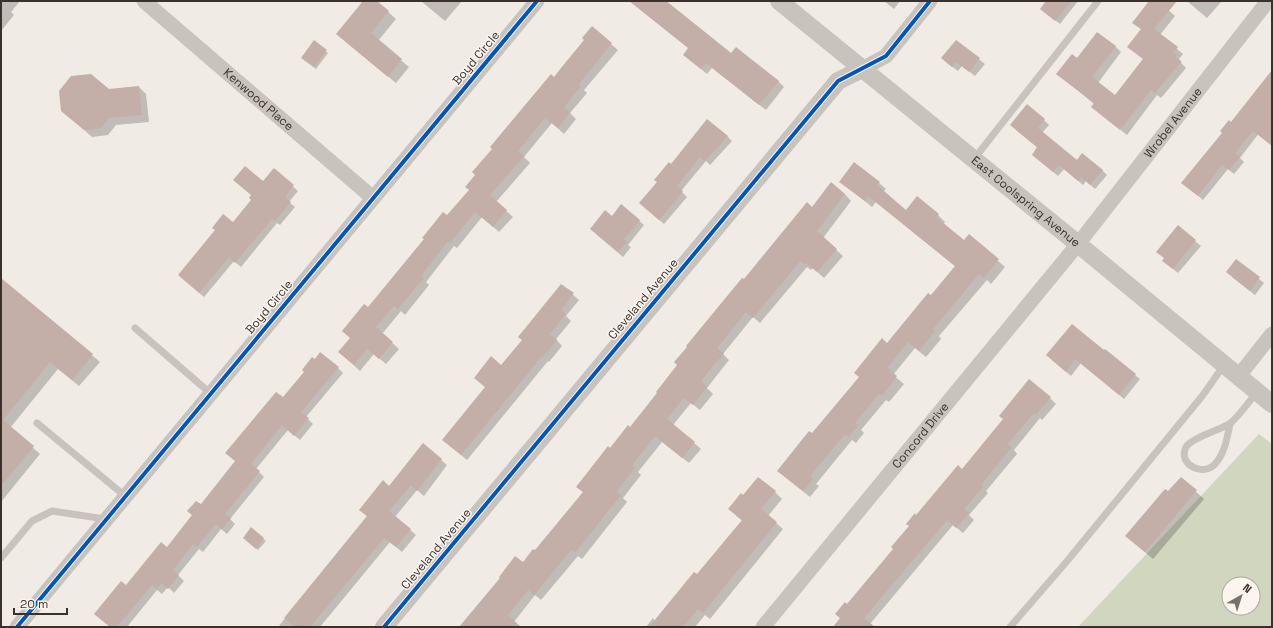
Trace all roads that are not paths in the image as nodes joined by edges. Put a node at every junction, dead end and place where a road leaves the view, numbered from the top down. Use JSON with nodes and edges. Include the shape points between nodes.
{"nodes":[{"id":1,"x":144,"y":1,"type":"edge"},
{"id":2,"x":537,"y":1,"type":"edge"},
{"id":3,"x":930,"y":1,"type":"edge"},
{"id":4,"x":1098,"y":1,"type":"edge"},
{"id":5,"x":1268,"y":1,"type":"edge"},
{"id":6,"x":783,"y":2,"type":"edge"},
{"id":7,"x":862,"y":69,"type":"junction"},
{"id":8,"x":974,"y":159,"type":"junction"},
{"id":9,"x":372,"y":198,"type":"junction"},
{"id":10,"x":1078,"y":244,"type":"junction"},
{"id":11,"x":135,"y":328,"type":"dead end"},
{"id":12,"x":1272,"y":334,"type":"edge"},
{"id":13,"x":1224,"y":364,"type":"junction"},
{"id":14,"x":1238,"y":377,"type":"junction"},
{"id":15,"x":1257,"y":392,"type":"junction"},
{"id":16,"x":210,"y":393,"type":"junction"},
{"id":17,"x":1272,"y":404,"type":"edge"},
{"id":18,"x":37,"y":423,"type":"dead end"},
{"id":19,"x":1230,"y":424,"type":"junction"},
{"id":20,"x":125,"y":496,"type":"junction"},
{"id":21,"x":106,"y":520,"type":"junction"},
{"id":22,"x":1,"y":558,"type":"edge"},
{"id":23,"x":17,"y":627,"type":"edge"},
{"id":24,"x":384,"y":627,"type":"edge"},
{"id":25,"x":763,"y":627,"type":"edge"},
{"id":26,"x":1010,"y":627,"type":"edge"}],
"edges":[{"from":1,"to":9,"type":"street","name":"Kenwood Place"},
{"from":2,"to":9,"type":"street","name":"Boyd Circle"},
{"from":3,"to":7,"type":"street","name":"Cleveland Avenue","via":[[886,56]]},
{"from":4,"to":8,"type":"lane"},
{"from":5,"to":10,"type":"street","name":"Wrobel Avenue"},
{"from":6,"to":7,"type":"street","name":"East Coolspring Avenue"},
{"from":7,"to":8,"type":"street","name":"East Coolspring Avenue"},
{"from":7,"to":24,"type":"street","name":"Cleveland Avenue","via":[[838,81]]},
{"from":8,"to":10,"type":"street","name":"East Coolspring Avenue"},
{"from":9,"to":16,"type":"street","name":"Boyd Circle"},
{"from":10,"to":13,"type":"street","name":"East Coolspring Avenue"},
{"from":10,"to":25,"type":"street","name":"Concord Drive"},
{"from":11,"to":16,"type":"lane"},
{"from":12,"to":14,"type":"street"},
{"from":13,"to":14,"type":"street","name":"East Coolspring Avenue"},
{"from":13,"to":26,"type":"lane","via":[[1203,395]]},
{"from":14,"to":15,"type":"street","name":"East Coolspring Avenue"},
{"from":15,"to":17,"type":"street","name":"East Coolspring Avenue"},
{"from":15,"to":19,"type":"lane"},
{"from":16,"to":20,"type":"street","name":"Boyd Circle"},
{"from":18,"to":20,"type":"lane"},
{"from":19,"to":19,"type":"lane","via":[[1187,446],[1184,454],[1186,463],[1195,469],[1205,470],[1215,465],[1224,448]]},
{"from":20,"to":21,"type":"street","name":"Boyd Circle"},
{"from":21,"to":22,"type":"lane","via":[[52,511],[32,521]]},
{"from":21,"to":23,"type":"street","name":"Boyd Circle"}]}
